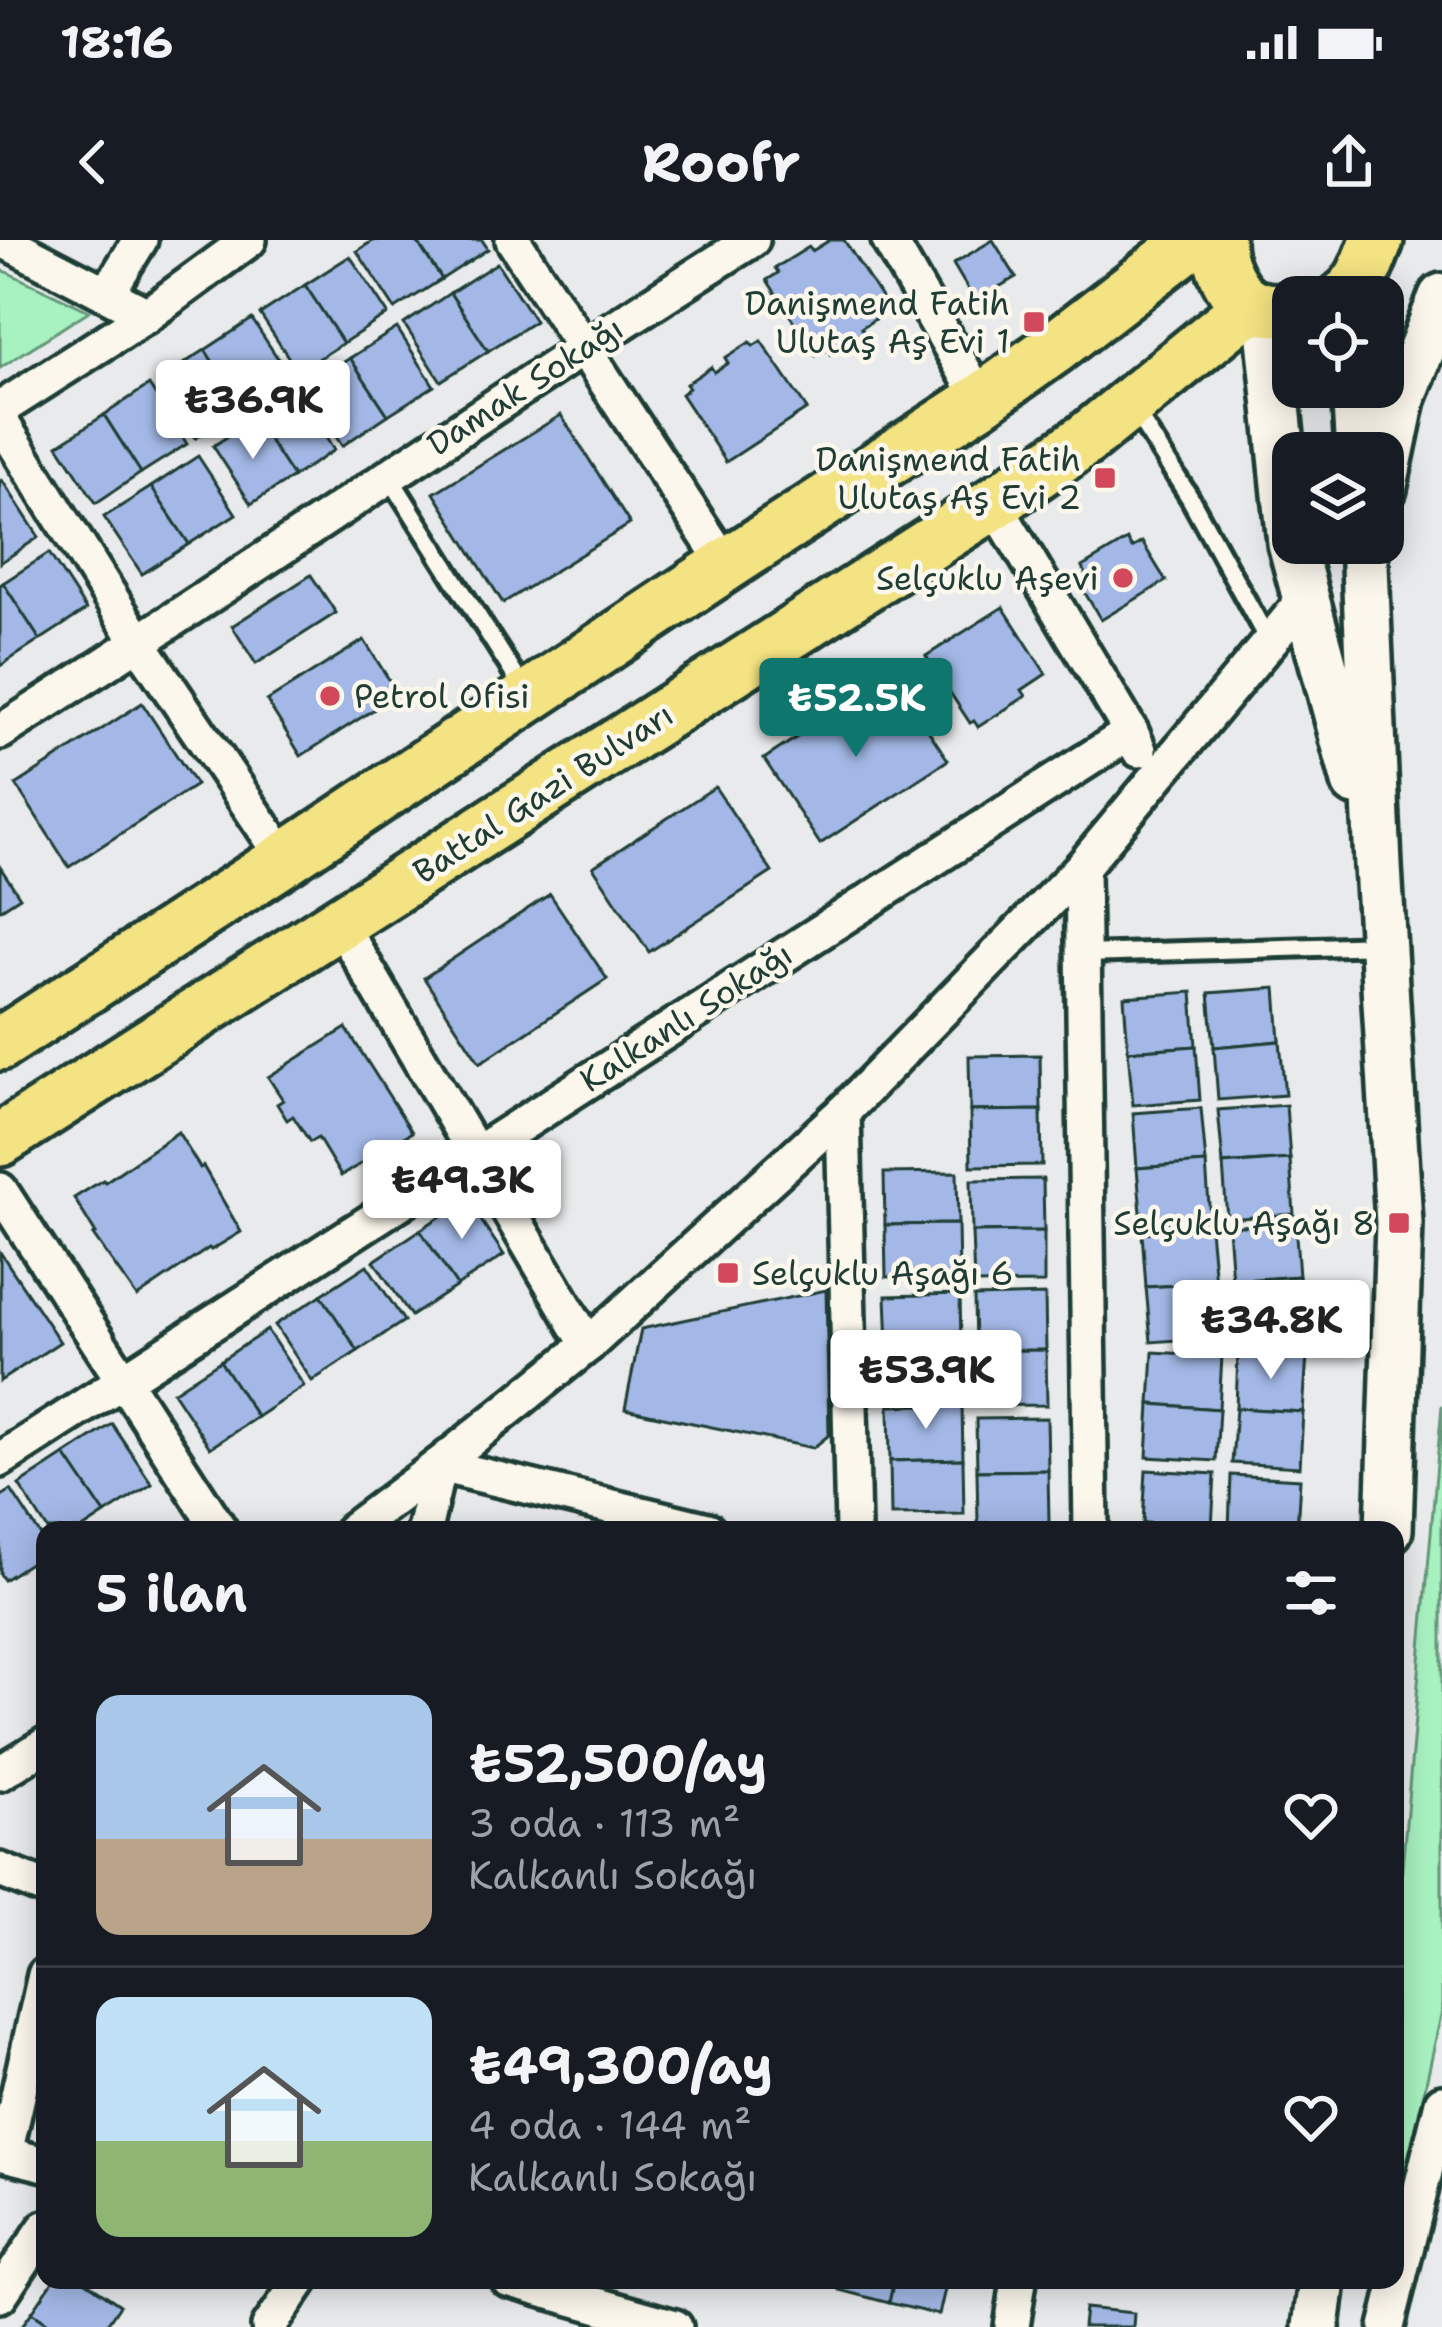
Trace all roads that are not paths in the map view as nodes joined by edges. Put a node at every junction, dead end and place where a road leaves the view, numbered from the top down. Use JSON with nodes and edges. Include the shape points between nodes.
{"nodes":[{"id":1,"x":3,"y":240,"type":"edge"},
{"id":2,"x":140,"y":240,"type":"edge"},
{"id":3,"x":249,"y":240,"type":"edge"},
{"id":4,"x":513,"y":240,"type":"edge"},
{"id":5,"x":752,"y":240,"type":"edge"},
{"id":6,"x":889,"y":240,"type":"edge"},
{"id":7,"x":1194,"y":240,"type":"edge"},
{"id":8,"x":1218,"y":240,"type":"edge"},
{"id":9,"x":1377,"y":240,"type":"edge"},
{"id":10,"x":1361,"y":276,"type":"edge"},
{"id":11,"x":107,"y":294,"type":"junction"},
{"id":12,"x":1442,"y":297,"type":"edge"},
{"id":13,"x":1270,"y":308,"type":"edge"},
{"id":14,"x":147,"y":315,"type":"junction"},
{"id":15,"x":582,"y":346,"type":"junction"},
{"id":16,"x":981,"y":400,"type":"junction"},
{"id":17,"x":1130,"y":404,"type":"junction"},
{"id":18,"x":0,"y":410,"type":"edge"},
{"id":19,"x":0,"y":420,"type":"edge"},
{"id":20,"x":1395,"y":432,"type":"edge"},
{"id":21,"x":389,"y":476,"type":"junction"},
{"id":22,"x":994,"y":503,"type":"junction"},
{"id":23,"x":1367,"y":564,"type":"edge"},
{"id":24,"x":726,"y":565,"type":"junction"},
{"id":25,"x":1306,"y":598,"type":"junction"},
{"id":26,"x":1269,"y":642,"type":"junction"},
{"id":27,"x":139,"y":644,"type":"junction"},
{"id":28,"x":528,"y":697,"type":"junction"},
{"id":29,"x":0,"y":732,"type":"edge"},
{"id":30,"x":1131,"y":732,"type":"junction"},
{"id":31,"x":1153,"y":780,"type":"junction"},
{"id":32,"x":285,"y":859,"type":"junction"},
{"id":33,"x":1082,"y":866,"type":"junction"},
{"id":34,"x":1378,"y":866,"type":"junction"},
{"id":35,"x":340,"y":924,"type":"junction"},
{"id":36,"x":1383,"y":945,"type":"junction"},
{"id":37,"x":1083,"y":954,"type":"junction"},
{"id":38,"x":0,"y":1044,"type":"edge"},
{"id":39,"x":844,"y":1112,"type":"junction"},
{"id":40,"x":0,"y":1140,"type":"edge"},
{"id":41,"x":476,"y":1151,"type":"junction"},
{"id":42,"x":0,"y":1190,"type":"edge"},
{"id":43,"x":589,"y":1345,"type":"junction"},
{"id":44,"x":122,"y":1382,"type":"junction"},
{"id":45,"x":0,"y":1460,"type":"edge"},
{"id":46,"x":439,"y":1465,"type":"junction"},
{"id":47,"x":214,"y":1521,"type":"edge"},
{"id":48,"x":364,"y":1521,"type":"edge"},
{"id":49,"x":426,"y":1521,"type":"edge"},
{"id":50,"x":671,"y":1521,"type":"edge"},
{"id":51,"x":853,"y":1521,"type":"edge"},
{"id":52,"x":1091,"y":1521,"type":"edge"},
{"id":53,"x":1389,"y":1521,"type":"edge"},
{"id":54,"x":36,"y":1751,"type":"edge"},
{"id":55,"x":0,"y":1773,"type":"edge"},
{"id":56,"x":0,"y":1870,"type":"edge"},
{"id":57,"x":36,"y":1884,"type":"edge"},
{"id":58,"x":36,"y":2012,"type":"edge"},
{"id":59,"x":1440,"y":2121,"type":"edge"},
{"id":60,"x":2,"y":2153,"type":"edge"},
{"id":61,"x":36,"y":2162,"type":"edge"},
{"id":62,"x":36,"y":2241,"type":"edge"},
{"id":63,"x":1404,"y":2261,"type":"edge"},
{"id":64,"x":295,"y":2289,"type":"edge"},
{"id":65,"x":539,"y":2289,"type":"edge"},
{"id":66,"x":548,"y":2289,"type":"edge"},
{"id":67,"x":1018,"y":2289,"type":"edge"},
{"id":68,"x":1321,"y":2289,"type":"edge"},
{"id":69,"x":1397,"y":2289,"type":"edge"},
{"id":70,"x":0,"y":2294,"type":"edge"},
{"id":71,"x":269,"y":2327,"type":"edge"},
{"id":72,"x":550,"y":2327,"type":"edge"},
{"id":73,"x":675,"y":2327,"type":"edge"},
{"id":74,"x":1012,"y":2327,"type":"edge"},
{"id":75,"x":1316,"y":2327,"type":"edge"},
{"id":76,"x":1387,"y":2327,"type":"edge"}],
"edges":[{"from":1,"to":11,"type":"street"},
{"from":2,"to":11,"type":"street"},
{"from":3,"to":14,"type":"street"},
{"from":4,"to":15,"type":"street"},
{"from":5,"to":15,"type":"street","name":"Damak Sokağı"},
{"from":6,"to":16,"type":"street"},
{"from":7,"to":16,"type":"main road"},
{"from":8,"to":13,"type":"main road","via":[[1228,280]]},
{"from":9,"to":10,"type":"main road"},
{"from":11,"to":14,"type":"street"},
{"from":12,"to":20,"type":"street"},
{"from":13,"to":17,"type":"main road","name":"Battal Gazi Bulvarı"},
{"from":13,"to":25,"type":"street","via":[[1291,543]]},
{"from":14,"to":18,"type":"street"},
{"from":15,"to":21,"type":"street","name":"Damak Sokağı"},
{"from":15,"to":24,"type":"street"},
{"from":16,"to":24,"type":"main road"},
{"from":17,"to":22,"type":"main road","name":"Battal Gazi Bulvarı"},
{"from":17,"to":26,"type":"lane"},
{"from":19,"to":27,"type":"street"},
{"from":21,"to":27,"type":"street","name":"Damak Sokağı"},
{"from":21,"to":28,"type":"lane"},
{"from":22,"to":30,"type":"street"},
{"from":22,"to":35,"type":"main road","name":"Battal Gazi Bulvarı"},
{"from":23,"to":34,"type":"street"},
{"from":24,"to":28,"type":"main road"},
{"from":25,"to":26,"type":"street"},
{"from":25,"to":34,"type":"street"},
{"from":26,"to":31,"type":"street"},
{"from":27,"to":29,"type":"street","name":"Damak Sokağı"},
{"from":27,"to":32,"type":"street"},
{"from":28,"to":32,"type":"main road"},
{"from":30,"to":31,"type":"street"},
{"from":30,"to":41,"type":"street","name":"Kalkanlı Sokağı"},
{"from":31,"to":33,"type":"street"},
{"from":32,"to":38,"type":"main road"},
{"from":33,"to":37,"type":"street"},
{"from":33,"to":39,"type":"street"},
{"from":34,"to":36,"type":"street"},
{"from":35,"to":40,"type":"main road","name":"Battal Gazi Bulvarı"},
{"from":35,"to":41,"type":"street"},
{"from":36,"to":37,"type":"lane"},
{"from":36,"to":53,"type":"street","via":[[1399,1223]]},
{"from":37,"to":52,"type":"street"},
{"from":39,"to":43,"type":"street"},
{"from":39,"to":51,"type":"street"},
{"from":41,"to":43,"type":"street"},
{"from":41,"to":44,"type":"street","name":"Kalkanlı Sokağı"},
{"from":42,"to":44,"type":"street"},
{"from":43,"to":46,"type":"street"},
{"from":44,"to":45,"type":"street","name":"Kalkanlı Sokağı"},
{"from":44,"to":47,"type":"street"},
{"from":46,"to":48,"type":"street"},
{"from":46,"to":49,"type":"street"},
{"from":46,"to":50,"type":"street"},
{"from":54,"to":55,"type":"street"},
{"from":56,"to":57,"type":"street"},
{"from":58,"to":60,"type":"street"},
{"from":59,"to":63,"type":"street"},
{"from":60,"to":61,"type":"street"},
{"from":62,"to":70,"type":"street"},
{"from":64,"to":71,"type":"street"},
{"from":65,"to":72,"type":"street"},
{"from":66,"to":73,"type":"street"},
{"from":67,"to":74,"type":"street"},
{"from":68,"to":75,"type":"street"},
{"from":69,"to":76,"type":"street"}]}
